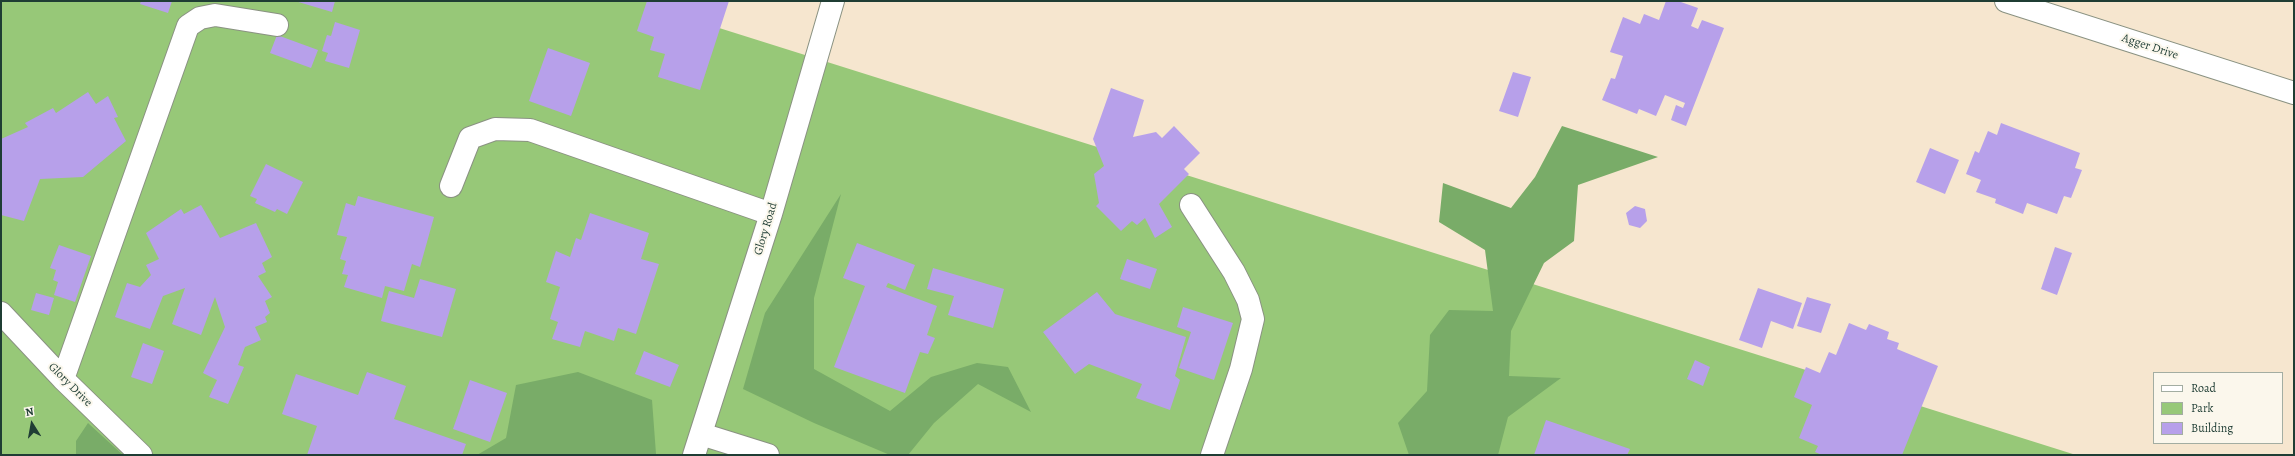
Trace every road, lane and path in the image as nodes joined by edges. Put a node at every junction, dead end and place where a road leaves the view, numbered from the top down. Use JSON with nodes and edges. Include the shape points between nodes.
{"nodes":[{"id":1,"x":833,"y":1,"type":"edge"},
{"id":2,"x":2006,"y":1,"type":"edge"},
{"id":3,"x":277,"y":25,"type":"dead end"},
{"id":4,"x":2294,"y":93,"type":"edge"},
{"id":5,"x":451,"y":186,"type":"dead end"},
{"id":6,"x":1191,"y":205,"type":"dead end"},
{"id":7,"x":771,"y":214,"type":"junction"},
{"id":8,"x":1,"y":313,"type":"edge"},
{"id":9,"x":63,"y":379,"type":"junction"},
{"id":10,"x":701,"y":434,"type":"junction"},
{"id":11,"x":141,"y":455,"type":"edge"},
{"id":12,"x":694,"y":455,"type":"edge"},
{"id":13,"x":768,"y":455,"type":"edge"},
{"id":14,"x":1212,"y":455,"type":"edge"}],
"edges":[{"from":1,"to":7,"type":"street","name":"Glory Road"},
{"from":2,"to":4,"type":"street","name":"Agger Drive"},
{"from":3,"to":9,"type":"street","via":[[215,15],[200,18],[188,26]]},
{"from":5,"to":7,"type":"street","via":[[470,138],[495,129],[530,130]]},
{"from":6,"to":14,"type":"street","via":[[1234,272],[1254,319]]},
{"from":7,"to":10,"type":"street","name":"Glory Road"},
{"from":8,"to":9,"type":"street","name":"Glory Drive"},
{"from":9,"to":11,"type":"street","name":"Glory Drive"},
{"from":10,"to":12,"type":"street","name":"Glory Road"},
{"from":10,"to":13,"type":"street"}]}
